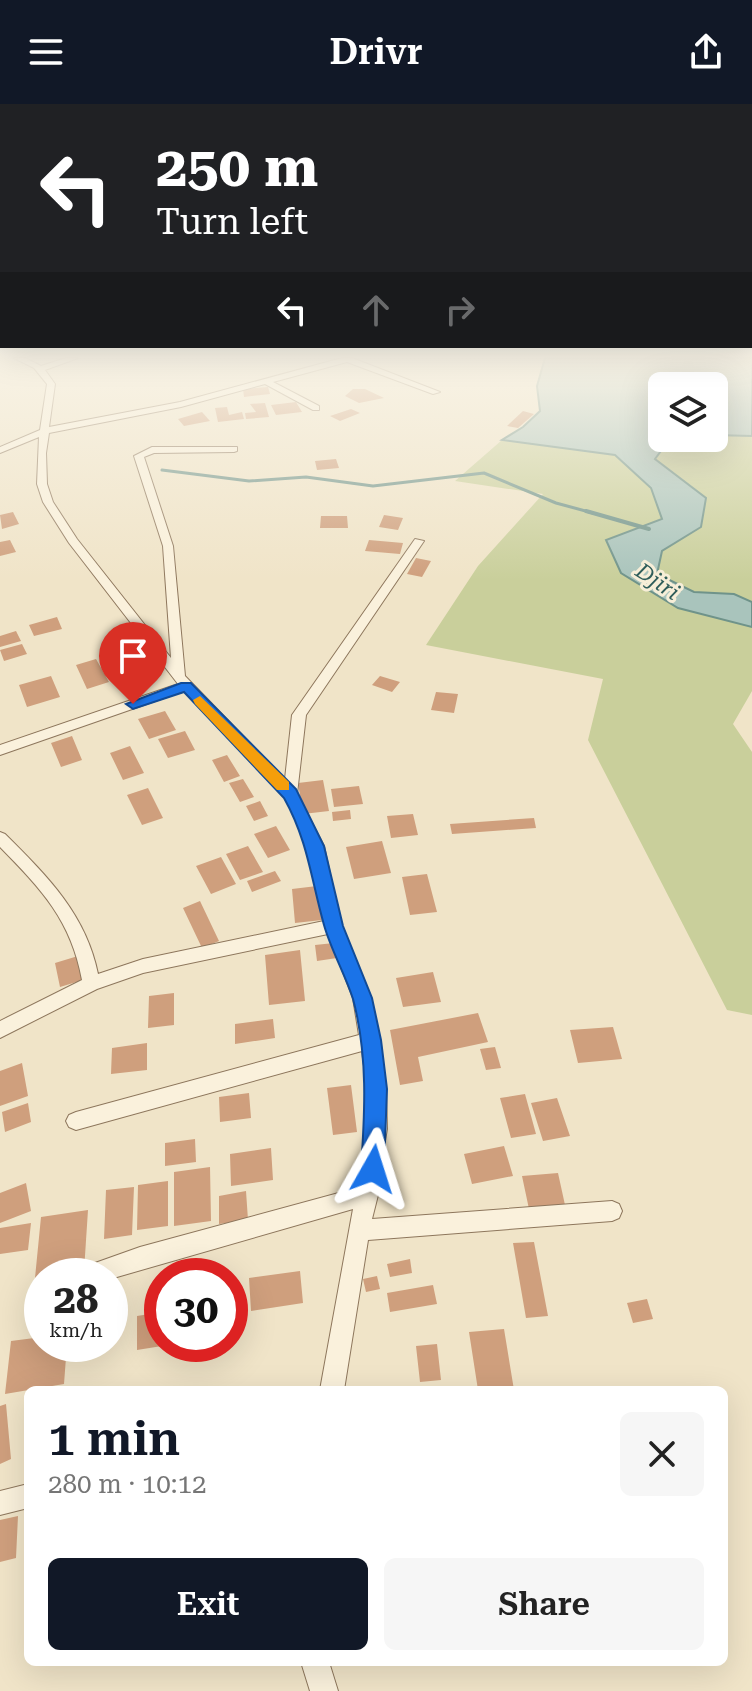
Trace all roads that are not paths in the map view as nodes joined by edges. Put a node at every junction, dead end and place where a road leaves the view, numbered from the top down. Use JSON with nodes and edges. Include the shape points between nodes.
{"nodes":[{"id":1,"x":43,"y":432,"type":"edge"},
{"id":2,"x":44,"y":432,"type":"edge"},
{"id":3,"x":234,"y":449,"type":"dead end"},
{"id":4,"x":0,"y":451,"type":"edge"},
{"id":5,"x":32,"y":453,"type":"junction"},
{"id":6,"x":419,"y":541,"type":"dead end"},
{"id":7,"x":183,"y":681,"type":"junction"},
{"id":8,"x":0,"y":750,"type":"edge"},
{"id":9,"x":290,"y":794,"type":"junction"},
{"id":10,"x":0,"y":838,"type":"edge"},
{"id":11,"x":333,"y":926,"type":"junction"},
{"id":12,"x":91,"y":984,"type":"junction"},
{"id":13,"x":0,"y":1030,"type":"edge"},
{"id":14,"x":371,"y":1040,"type":"junction"},
{"id":15,"x":76,"y":1121,"type":"dead end"},
{"id":16,"x":368,"y":1195,"type":"junction"},
{"id":17,"x":612,"y":1211,"type":"dead end"},
{"id":18,"x":362,"y":1230,"type":"junction"},
{"id":19,"x":128,"y":1262,"type":"edge"},
{"id":20,"x":333,"y":1386,"type":"edge"},
{"id":21,"x":24,"y":1497,"type":"edge"},
{"id":22,"x":0,"y":1503,"type":"edge"}],
"edges":[{"from":1,"to":4,"type":"street"},
{"from":2,"to":5,"type":"street"},
{"from":3,"to":7,"type":"street","via":[[152,450],[139,456],[168,546]]},
{"from":4,"to":5,"type":"street"},
{"from":5,"to":7,"type":"street","via":[[48,502],[73,541]]},
{"from":6,"to":9,"type":"street","via":[[299,715]]},
{"from":7,"to":8,"type":"street"},
{"from":7,"to":9,"type":"street"},
{"from":9,"to":11,"type":"street","via":[[316,846]]},
{"from":10,"to":12,"type":"street","via":[[63,902],[82,936]]},
{"from":11,"to":12,"type":"street","via":[[181,956]]},
{"from":11,"to":14,"type":"street","via":[[362,998]]},
{"from":12,"to":13,"type":"street"},
{"from":14,"to":15,"type":"street"},
{"from":14,"to":16,"type":"street","via":[[377,1129]]},
{"from":16,"to":18,"type":"street"},
{"from":16,"to":19,"type":"street"},
{"from":17,"to":18,"type":"street"},
{"from":18,"to":20,"type":"street"},
{"from":21,"to":22,"type":"street"}]}
